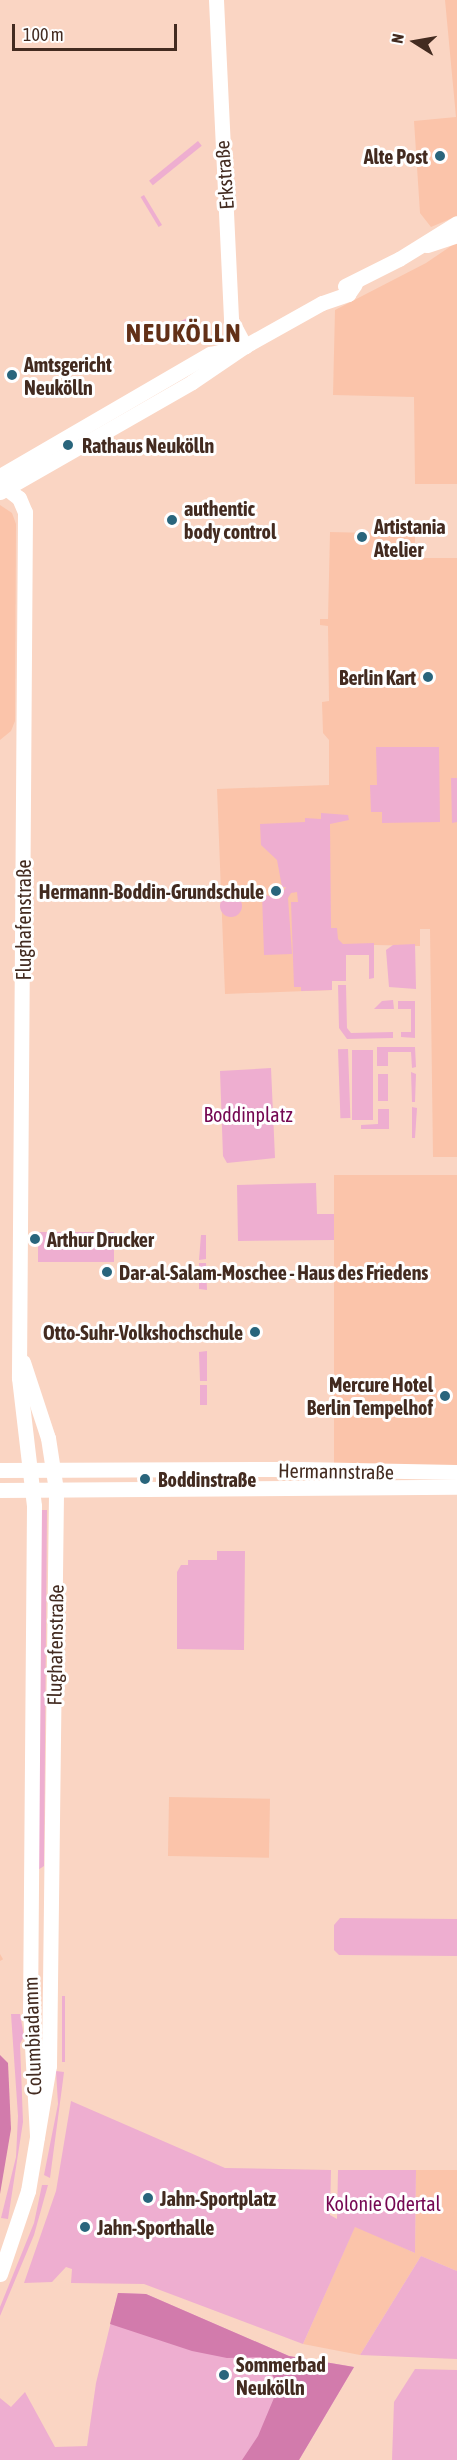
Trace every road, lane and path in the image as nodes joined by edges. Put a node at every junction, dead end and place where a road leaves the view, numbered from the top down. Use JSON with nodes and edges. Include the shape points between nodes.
{"nodes":[{"id":1,"x":216,"y":0,"type":"edge"},
{"id":2,"x":457,"y":223,"type":"edge"},
{"id":3,"x":457,"y":235,"type":"edge"},
{"id":4,"x":424,"y":245,"type":"junction"},
{"id":5,"x":245,"y":346,"type":"junction"},
{"id":6,"x":2,"y":486,"type":"edge"},
{"id":7,"x":22,"y":1360,"type":"junction"},
{"id":8,"x":0,"y":1470,"type":"edge"},
{"id":9,"x":29,"y":1470,"type":"junction"},
{"id":10,"x":55,"y":1470,"type":"junction"},
{"id":11,"x":457,"y":1472,"type":"edge"},
{"id":12,"x":457,"y":1487,"type":"edge"},
{"id":13,"x":0,"y":1490,"type":"edge"},
{"id":14,"x":32,"y":1490,"type":"junction"},
{"id":15,"x":56,"y":1490,"type":"junction"},
{"id":16,"x":30,"y":1876,"type":"junction"},
{"id":17,"x":52,"y":1876,"type":"junction"},
{"id":18,"x":30,"y":1934,"type":"joint"},
{"id":19,"x":51,"y":1935,"type":"joint"},
{"id":20,"x":37,"y":2138,"type":"junction"},
{"id":21,"x":0,"y":2274,"type":"edge"}],
"edges":[{"from":1,"to":5,"type":"main road","name":"Erkstraße","via":[[231,320]]},
{"from":2,"to":4,"type":"main road"},
{"from":3,"to":4,"type":"main road"},
{"from":4,"to":5,"type":"main road"},
{"from":5,"to":6,"type":"main road","via":[[192,382]]},
{"from":5,"to":6,"type":"main road","via":[[210,354],[16,467]]},
{"from":6,"to":7,"type":"main road","name":"Flughafenstraße","via":[[19,498],[25,512]]},
{"from":7,"to":9,"type":"main road","name":"Flughafenstraße","via":[[19,1378]]},
{"from":7,"to":10,"type":"main road","name":"Flughafenstraße","via":[[42,1416]]},
{"from":8,"to":9,"type":"main road","name":"Hermannstraße"},
{"from":9,"to":10,"type":"main road","name":"Hermannstraße"},
{"from":9,"to":14,"type":"main road","name":"Flughafenstraße"},
{"from":10,"to":11,"type":"main road","name":"Hermannstraße","via":[[302,1468]]},
{"from":10,"to":15,"type":"main road","name":"Flughafenstraße"},
{"from":12,"to":15,"type":"main road","name":"Hermannstraße"},
{"from":13,"to":14,"type":"main road","name":"Hermannstraße"},
{"from":14,"to":15,"type":"main road","name":"Hermannstraße"},
{"from":14,"to":16,"type":"main road","name":"Flughafenstraße"},
{"from":15,"to":17,"type":"main road","name":"Flughafenstraße"},
{"from":16,"to":17,"type":"main road"},
{"from":16,"to":18,"type":"main road","name":"Flughafenstraße"},
{"from":17,"to":19,"type":"main road","name":"Flughafenstraße"},
{"from":18,"to":20,"type":"main road","name":"Columbiadamm","via":[[30,2039]]},
{"from":19,"to":20,"type":"main road","name":"Columbiadamm","via":[[48,2086]]},
{"from":20,"to":21,"type":"main road","name":"Columbiadamm","via":[[24,2209]]}]}
